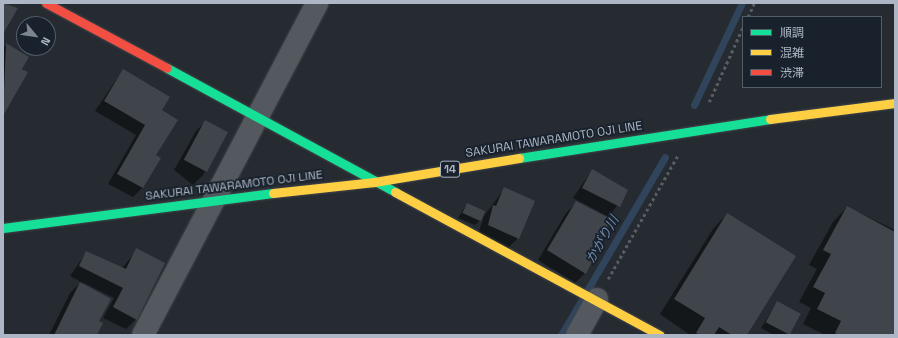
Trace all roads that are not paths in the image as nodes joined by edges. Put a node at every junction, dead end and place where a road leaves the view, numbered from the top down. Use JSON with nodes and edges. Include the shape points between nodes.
{"nodes":[{"id":1,"x":46,"y":3,"type":"edge"},
{"id":2,"x":317,"y":3,"type":"edge"},
{"id":3,"x":895,"y":103,"type":"edge"},
{"id":4,"x":259,"y":118,"type":"junction"},
{"id":5,"x":374,"y":182,"type":"junction"},
{"id":6,"x":217,"y":198,"type":"junction"},
{"id":7,"x":3,"y":228,"type":"edge"},
{"id":8,"x":597,"y":299,"type":"junction"},
{"id":9,"x":143,"y":335,"type":"edge"},
{"id":10,"x":577,"y":335,"type":"edge"},
{"id":11,"x":660,"y":335,"type":"edge"}],
"edges":[{"from":1,"to":4,"type":"main road"},
{"from":2,"to":4,"type":"street","via":[[306,17]]},
{"from":3,"to":5,"type":"main road","name":"SAKURAI TAWARAMOTO OJI LINE","number":"14","via":[[693,129]]},
{"from":4,"to":5,"type":"main road"},
{"from":4,"to":6,"type":"street"},
{"from":5,"to":6,"type":"main road","name":"SAKURAI TAWARAMOTO OJI LINE","number":"14"},
{"from":5,"to":8,"type":"main road"},
{"from":6,"to":7,"type":"main road","name":"SAKURAI TAWARAMOTO OJI LINE","number":"14"},
{"from":6,"to":9,"type":"street"},
{"from":8,"to":10,"type":"street"},
{"from":8,"to":11,"type":"main road"}]}
